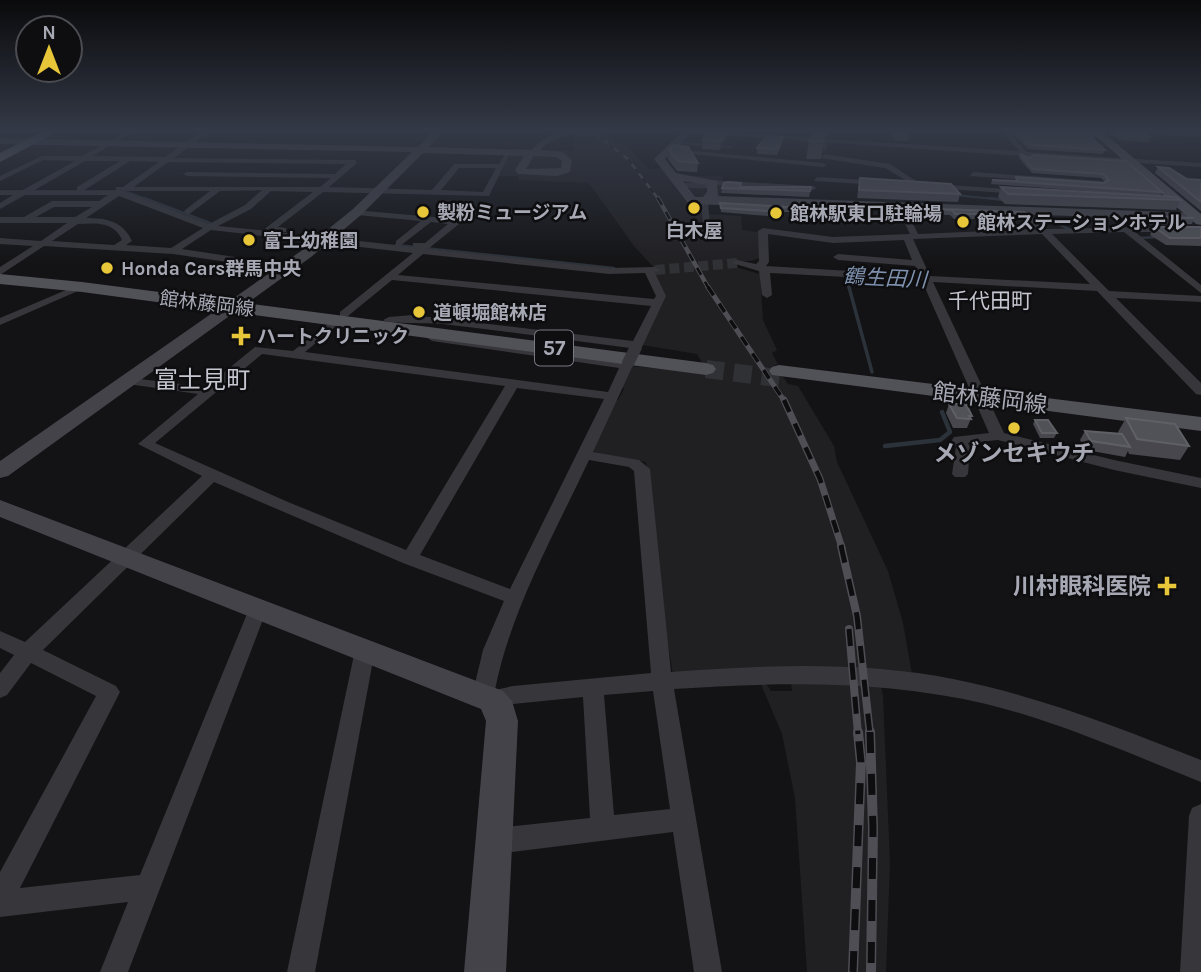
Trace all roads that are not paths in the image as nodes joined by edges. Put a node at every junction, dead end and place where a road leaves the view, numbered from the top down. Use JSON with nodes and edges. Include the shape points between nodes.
{"nodes":[{"id":1,"x":54,"y":175,"type":"edge"},
{"id":2,"x":102,"y":175,"type":"edge"},
{"id":3,"x":145,"y":175,"type":"edge"},
{"id":4,"x":185,"y":175,"type":"edge"},
{"id":5,"x":338,"y":175,"type":"edge"},
{"id":6,"x":395,"y":175,"type":"edge"},
{"id":7,"x":449,"y":175,"type":"edge"},
{"id":8,"x":496,"y":175,"type":"edge"},
{"id":9,"x":672,"y":175,"type":"edge"},
{"id":10,"x":818,"y":175,"type":"edge"},
{"id":11,"x":902,"y":175,"type":"edge"},
{"id":12,"x":985,"y":175,"type":"edge"},
{"id":13,"x":1038,"y":175,"type":"edge"},
{"id":14,"x":1145,"y":175,"type":"edge"},
{"id":15,"x":1042,"y":182,"type":"junction"},
{"id":16,"x":685,"y":183,"type":"junction"},
{"id":17,"x":815,"y":183,"type":"junction"},
{"id":18,"x":1101,"y":183,"type":"edge"},
{"id":19,"x":917,"y":185,"type":"junction"},
{"id":20,"x":268,"y":188,"type":"junction"},
{"id":21,"x":80,"y":189,"type":"junction"},
{"id":22,"x":165,"y":189,"type":"junction"},
{"id":23,"x":217,"y":189,"type":"junction"},
{"id":24,"x":124,"y":190,"type":"junction"},
{"id":25,"x":323,"y":190,"type":"junction"},
{"id":26,"x":0,"y":191,"type":"edge"},
{"id":27,"x":27,"y":191,"type":"junction"},
{"id":28,"x":379,"y":191,"type":"junction"},
{"id":29,"x":709,"y":191,"type":"junction"},
{"id":30,"x":435,"y":192,"type":"junction"},
{"id":31,"x":1036,"y":193,"type":"edge"},
{"id":32,"x":103,"y":204,"type":"junction"},
{"id":33,"x":812,"y":204,"type":"junction"},
{"id":34,"x":0,"y":206,"type":"edge"},
{"id":35,"x":901,"y":207,"type":"junction"},
{"id":36,"x":1024,"y":211,"type":"junction"},
{"id":37,"x":188,"y":212,"type":"junction"},
{"id":38,"x":357,"y":212,"type":"junction"},
{"id":39,"x":429,"y":219,"type":"junction"},
{"id":40,"x":0,"y":220,"type":"edge"},
{"id":41,"x":26,"y":220,"type":"junction"},
{"id":42,"x":78,"y":220,"type":"junction"},
{"id":43,"x":1200,"y":221,"type":"edge"},
{"id":44,"x":219,"y":223,"type":"junction"},
{"id":45,"x":707,"y":224,"type":"dead end"},
{"id":46,"x":209,"y":227,"type":"junction"},
{"id":47,"x":1125,"y":229,"type":"junction"},
{"id":48,"x":1044,"y":232,"type":"junction"},
{"id":49,"x":911,"y":237,"type":"junction"},
{"id":50,"x":326,"y":238,"type":"junction"},
{"id":51,"x":0,"y":241,"type":"edge"},
{"id":52,"x":399,"y":243,"type":"junction"},
{"id":53,"x":45,"y":244,"type":"junction"},
{"id":54,"x":117,"y":247,"type":"junction"},
{"id":55,"x":173,"y":251,"type":"junction"},
{"id":56,"x":421,"y":251,"type":"junction"},
{"id":57,"x":838,"y":257,"type":"dead end"},
{"id":58,"x":891,"y":262,"type":"junction"},
{"id":59,"x":737,"y":263,"type":"tunnel mouth"},
{"id":60,"x":919,"y":263,"type":"junction"},
{"id":61,"x":288,"y":268,"type":"junction"},
{"id":62,"x":763,"y":270,"type":"junction"},
{"id":63,"x":0,"y":273,"type":"edge"},
{"id":64,"x":495,"y":273,"type":"junction"},
{"id":65,"x":391,"y":277,"type":"junction"},
{"id":66,"x":896,"y":277,"type":"junction"},
{"id":67,"x":0,"y":279,"type":"edge"},
{"id":68,"x":925,"y":280,"type":"junction"},
{"id":69,"x":82,"y":287,"type":"junction"},
{"id":70,"x":1201,"y":290,"type":"edge"},
{"id":71,"x":1101,"y":291,"type":"junction"},
{"id":72,"x":767,"y":295,"type":"dead end"},
{"id":73,"x":1201,"y":299,"type":"edge"},
{"id":74,"x":657,"y":303,"type":"junction"},
{"id":75,"x":237,"y":304,"type":"junction"},
{"id":76,"x":341,"y":317,"type":"junction"},
{"id":77,"x":2,"y":320,"type":"edge"},
{"id":78,"x":387,"y":323,"type":"junction"},
{"id":79,"x":636,"y":346,"type":"junction"},
{"id":80,"x":296,"y":355,"type":"junction"},
{"id":81,"x":628,"y":364,"type":"junction"},
{"id":82,"x":704,"y":365,"type":"tunnel mouth"},
{"id":83,"x":782,"y":375,"type":"tunnel mouth"},
{"id":84,"x":128,"y":380,"type":"junction"},
{"id":85,"x":514,"y":382,"type":"junction"},
{"id":86,"x":207,"y":391,"type":"junction"},
{"id":87,"x":1201,"y":391,"type":"edge"},
{"id":88,"x":611,"y":396,"type":"junction"},
{"id":89,"x":982,"y":400,"type":"junction"},
{"id":90,"x":1201,"y":424,"type":"edge"},
{"id":91,"x":1201,"y":432,"type":"edge"},
{"id":92,"x":998,"y":436,"type":"junction"},
{"id":93,"x":585,"y":455,"type":"junction"},
{"id":94,"x":0,"y":471,"type":"edge"},
{"id":95,"x":960,"y":474,"type":"dead end"},
{"id":96,"x":212,"y":475,"type":"junction"},
{"id":97,"x":1201,"y":483,"type":"edge"},
{"id":98,"x":0,"y":508,"type":"edge"},
{"id":99,"x":125,"y":559,"type":"junction"},
{"id":100,"x":409,"y":559,"type":"junction"},
{"id":101,"x":515,"y":598,"type":"junction"},
{"id":102,"x":258,"y":609,"type":"junction"},
{"id":103,"x":0,"y":639,"type":"edge"},
{"id":104,"x":365,"y":650,"type":"junction"},
{"id":105,"x":28,"y":652,"type":"junction"},
{"id":106,"x":662,"y":682,"type":"junction"},
{"id":107,"x":593,"y":688,"type":"junction"},
{"id":108,"x":0,"y":689,"type":"edge"},
{"id":109,"x":488,"y":698,"type":"junction"},
{"id":110,"x":1201,"y":771,"type":"edge"},
{"id":111,"x":1201,"y":816,"type":"edge"},
{"id":112,"x":684,"y":819,"type":"junction"},
{"id":113,"x":603,"y":828,"type":"junction"},
{"id":114,"x":495,"y":841,"type":"junction"},
{"id":115,"x":146,"y":887,"type":"junction"},
{"id":116,"x":0,"y":902,"type":"edge"},
{"id":117,"x":114,"y":972,"type":"edge"},
{"id":118,"x":301,"y":972,"type":"edge"},
{"id":119,"x":485,"y":972,"type":"edge"},
{"id":120,"x":708,"y":972,"type":"edge"},
{"id":121,"x":1194,"y":972,"type":"edge"}],
"edges":[{"from":1,"to":27,"type":"street"},
{"from":2,"to":21,"type":"street"},
{"from":3,"to":24,"type":"street"},
{"from":4,"to":22,"type":"street"},
{"from":5,"to":25,"type":"street"},
{"from":6,"to":28,"type":"street"},
{"from":7,"to":30,"type":"street"},
{"from":8,"to":30,"type":"street","via":[[486,194]]},
{"from":9,"to":16,"type":"street"},
{"from":10,"to":17,"type":"street"},
{"from":11,"to":19,"type":"street"},
{"from":12,"to":15,"type":"street"},
{"from":13,"to":15,"type":"street"},
{"from":14,"to":43,"type":"main road"},
{"from":15,"to":18,"type":"street"},
{"from":16,"to":29,"type":"street"},
{"from":16,"to":29,"type":"street","via":[[690,198]]},
{"from":17,"to":19,"type":"street"},
{"from":17,"to":29,"type":"street"},
{"from":17,"to":33,"type":"street"},
{"from":19,"to":31,"type":"street"},
{"from":20,"to":23,"type":"street"},
{"from":20,"to":25,"type":"street"},
{"from":20,"to":44,"type":"street"},
{"from":21,"to":24,"type":"street"},
{"from":21,"to":27,"type":"street"},
{"from":22,"to":23,"type":"street"},
{"from":22,"to":24,"type":"street"},
{"from":23,"to":37,"type":"street"},
{"from":24,"to":27,"type":"street"},
{"from":24,"to":32,"type":"street"},
{"from":24,"to":37,"type":"street"},
{"from":24,"to":46,"type":"street"},
{"from":25,"to":28,"type":"street"},
{"from":25,"to":50,"type":"street","via":[[270,229]]},
{"from":26,"to":27,"type":"street"},
{"from":27,"to":34,"type":"street"},
{"from":28,"to":30,"type":"street"},
{"from":28,"to":38,"type":"street"},
{"from":29,"to":33,"type":"street","via":[[728,201]]},
{"from":29,"to":45,"type":"street"},
{"from":32,"to":41,"type":"street","via":[[52,204]]},
{"from":32,"to":42,"type":"street"},
{"from":33,"to":35,"type":"street"},
{"from":35,"to":36,"type":"street"},
{"from":35,"to":49,"type":"street"},
{"from":36,"to":43,"type":"street","via":[[1064,208]]},
{"from":36,"to":48,"type":"street"},
{"from":37,"to":44,"type":"street"},
{"from":38,"to":39,"type":"street"},
{"from":38,"to":50,"type":"street"},
{"from":39,"to":52,"type":"street"},
{"from":39,"to":52,"type":"street","via":[[456,222],[427,246]]},
{"from":40,"to":41,"type":"street"},
{"from":41,"to":42,"type":"street"},
{"from":42,"to":53,"type":"street"},
{"from":42,"to":54,"type":"street","via":[[117,225],[127,241]]},
{"from":43,"to":47,"type":"street"},
{"from":44,"to":46,"type":"street"},
{"from":46,"to":50,"type":"street"},
{"from":46,"to":55,"type":"street"},
{"from":47,"to":48,"type":"street"},
{"from":47,"to":70,"type":"street"},
{"from":48,"to":49,"type":"street"},
{"from":48,"to":71,"type":"street"},
{"from":49,"to":60,"type":"street"},
{"from":49,"to":62,"type":"street","via":[[832,240],[763,232]]},
{"from":50,"to":52,"type":"street"},
{"from":50,"to":56,"type":"street"},
{"from":50,"to":61,"type":"street"},
{"from":51,"to":53,"type":"street"},
{"from":53,"to":54,"type":"street"},
{"from":53,"to":63,"type":"street"},
{"from":54,"to":55,"type":"street"},
{"from":55,"to":61,"type":"street"},
{"from":56,"to":64,"type":"street"},
{"from":56,"to":65,"type":"street"},
{"from":57,"to":58,"type":"street"},
{"from":58,"to":60,"type":"street"},
{"from":58,"to":66,"type":"street"},
{"from":59,"to":62,"type":"street"},
{"from":60,"to":68,"type":"street"},
{"from":61,"to":75,"type":"street"},
{"from":62,"to":66,"type":"street"},
{"from":62,"to":72,"type":"street"},
{"from":63,"to":75,"type":"main road","name":"館林藤岡線","number":"57","via":[[92,281]]},
{"from":64,"to":65,"type":"street"},
{"from":64,"to":74,"type":"street"},
{"from":64,"to":74,"type":"street","via":[[652,270],[661,293]]},
{"from":65,"to":76,"type":"street"},
{"from":66,"to":68,"type":"street"},
{"from":67,"to":69,"type":"main road","name":"館林藤岡線","number":"57"},
{"from":68,"to":71,"type":"street"},
{"from":68,"to":89,"type":"street"},
{"from":69,"to":75,"type":"main road","name":"館林藤岡線","number":"57"},
{"from":69,"to":77,"type":"street"},
{"from":71,"to":73,"type":"street"},
{"from":71,"to":87,"type":"street"},
{"from":74,"to":79,"type":"street"},
{"from":75,"to":76,"type":"main road","name":"館林藤岡線","number":"57"},
{"from":75,"to":84,"type":"street"},
{"from":76,"to":78,"type":"main road","name":"館林藤岡線","number":"57"},
{"from":76,"to":80,"type":"street"},
{"from":78,"to":79,"type":"street","via":[[412,318]]},
{"from":78,"to":81,"type":"street","via":[[393,331],[455,342]]},
{"from":78,"to":82,"type":"main road","name":"館林藤岡線","number":"57"},
{"from":79,"to":81,"type":"street","bridge":true},
{"from":80,"to":85,"type":"street"},
{"from":80,"to":86,"type":"street","via":[[259,350]]},
{"from":81,"to":88,"type":"street"},
{"from":83,"to":89,"type":"main road","name":"館林藤岡線"},
{"from":84,"to":86,"type":"street"},
{"from":84,"to":94,"type":"street"},
{"from":85,"to":88,"type":"street"},
{"from":85,"to":100,"type":"street"},
{"from":86,"to":96,"type":"street","via":[[145,444]]},
{"from":88,"to":93,"type":"street"},
{"from":89,"to":90,"type":"main road","name":"館林藤岡線"},
{"from":89,"to":91,"type":"main road","name":"館林藤岡線"},
{"from":89,"to":92,"type":"street"},
{"from":92,"to":95,"type":"street","via":[[959,440],[963,447]]},
{"from":92,"to":97,"type":"street"},
{"from":93,"to":101,"type":"street"},
{"from":93,"to":106,"type":"street","via":[[634,463],[642,469]]},
{"from":96,"to":99,"type":"street"},
{"from":96,"to":100,"type":"street"},
{"from":98,"to":99,"type":"street"},
{"from":99,"to":102,"type":"street"},
{"from":99,"to":105,"type":"street"},
{"from":100,"to":101,"type":"street"},
{"from":101,"to":109,"type":"street","via":[[493,650]]},
{"from":102,"to":104,"type":"street"},
{"from":102,"to":115,"type":"street"},
{"from":103,"to":105,"type":"street"},
{"from":104,"to":109,"type":"street"},
{"from":104,"to":118,"type":"street"},
{"from":105,"to":108,"type":"street"},
{"from":105,"to":116,"type":"street","via":[[109,692]]},
{"from":106,"to":107,"type":"street"},
{"from":106,"to":110,"type":"street","via":[[788,674],[913,682],[1013,703]]},
{"from":106,"to":112,"type":"street"},
{"from":107,"to":109,"type":"street"},
{"from":107,"to":113,"type":"street"},
{"from":109,"to":114,"type":"street","via":[[501,711],[502,721]]},
{"from":111,"to":121,"type":"street"},
{"from":112,"to":113,"type":"street"},
{"from":112,"to":120,"type":"street"},
{"from":113,"to":114,"type":"street"},
{"from":114,"to":119,"type":"street"},
{"from":115,"to":116,"type":"street"},
{"from":115,"to":117,"type":"street"}]}
